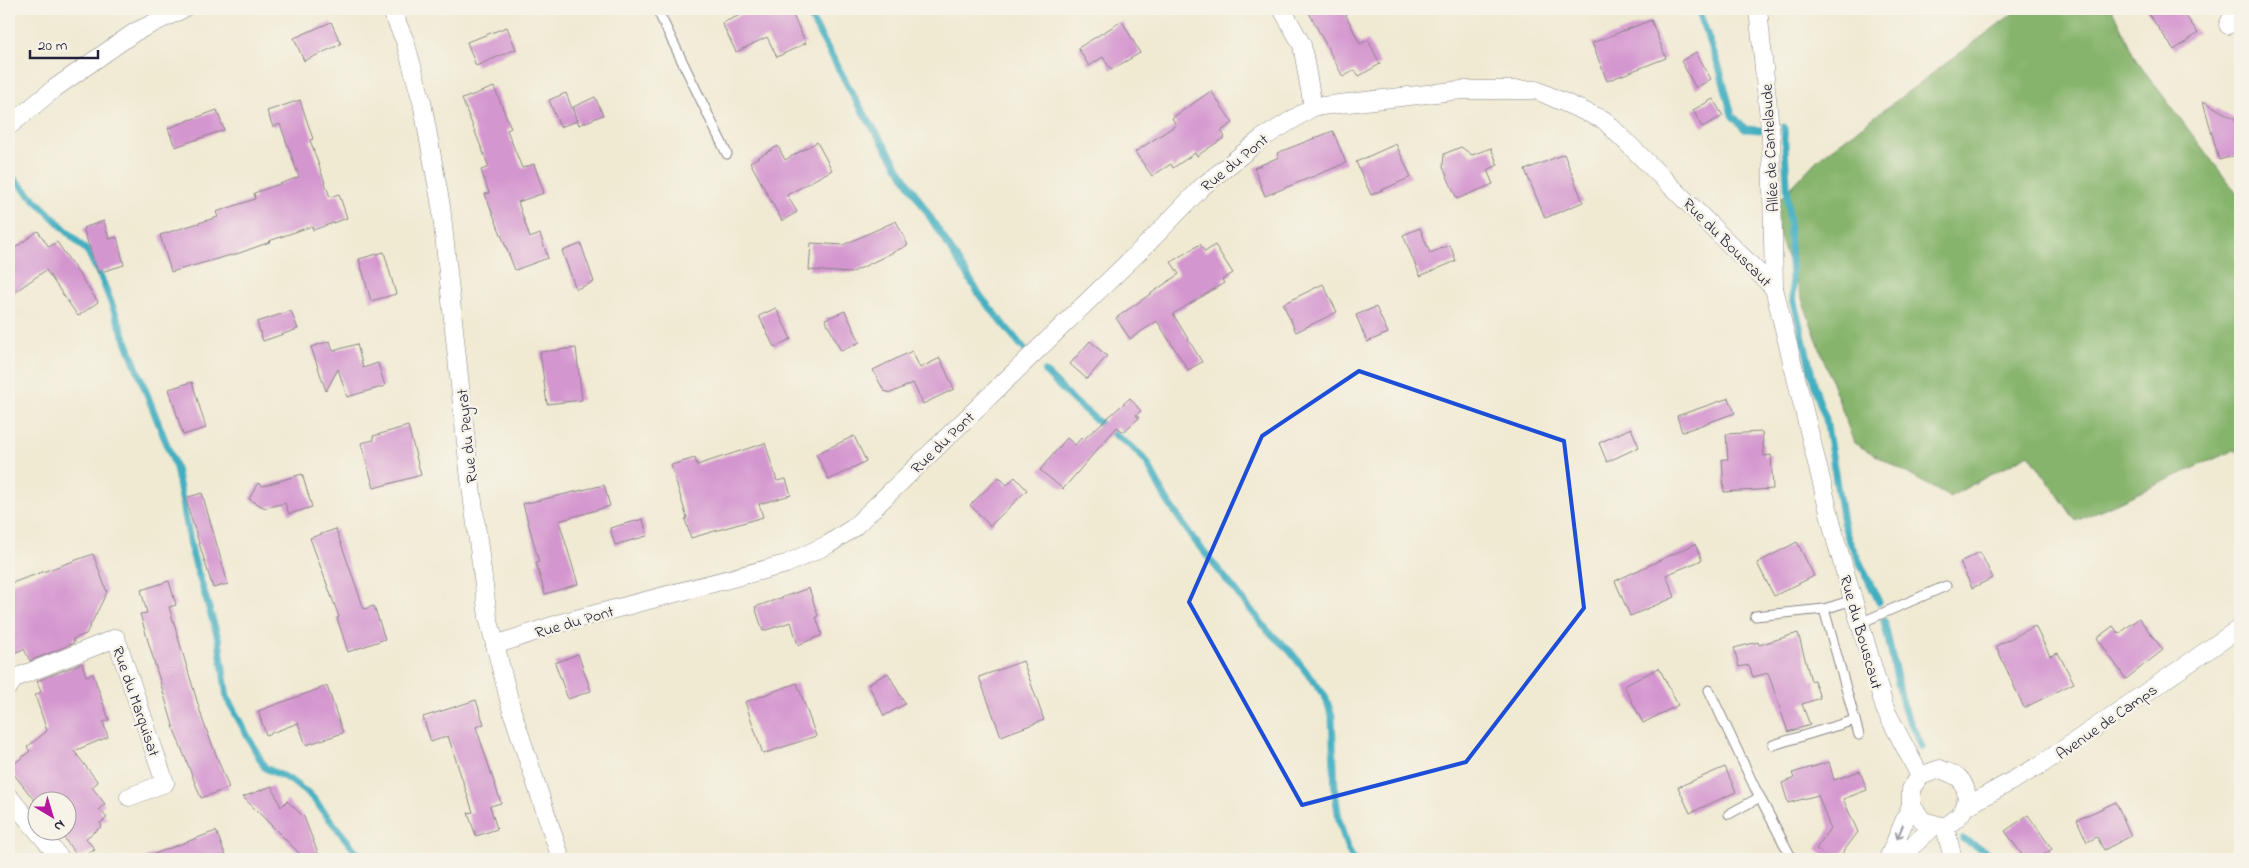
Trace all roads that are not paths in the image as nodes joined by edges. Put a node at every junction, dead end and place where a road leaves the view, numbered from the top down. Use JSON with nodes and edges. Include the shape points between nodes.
{"nodes":[{"id":1,"x":183,"y":9,"type":"edge"},
{"id":2,"x":391,"y":9,"type":"edge"},
{"id":3,"x":657,"y":9,"type":"edge"},
{"id":4,"x":1282,"y":9,"type":"edge"},
{"id":5,"x":1758,"y":9,"type":"edge"},
{"id":6,"x":2236,"y":9,"type":"edge"},
{"id":7,"x":2228,"y":24,"type":"dead end"},
{"id":8,"x":1314,"y":107,"type":"junction"},
{"id":9,"x":9,"y":126,"type":"edge"},
{"id":10,"x":728,"y":154,"type":"dead end"},
{"id":11,"x":1774,"y":288,"type":"junction"},
{"id":12,"x":1946,"y":586,"type":"dead end"},
{"id":13,"x":1853,"y":600,"type":"junction"},
{"id":14,"x":1824,"y":609,"type":"junction"},
{"id":15,"x":1756,"y":616,"type":"dead end"},
{"id":16,"x":1860,"y":623,"type":"junction"},
{"id":17,"x":2240,"y":628,"type":"edge"},
{"id":18,"x":495,"y":645,"type":"junction"},
{"id":19,"x":9,"y":686,"type":"edge"},
{"id":20,"x":1709,"y":690,"type":"dead end"},
{"id":21,"x":1855,"y":720,"type":"junction"},
{"id":22,"x":1859,"y":735,"type":"dead end"},
{"id":23,"x":1773,"y":745,"type":"dead end"},
{"id":24,"x":1920,"y":776,"type":"junction"},
{"id":25,"x":9,"y":797,"type":"edge"},
{"id":26,"x":130,"y":797,"type":"dead end"},
{"id":27,"x":1760,"y":797,"type":"junction"},
{"id":28,"x":1911,"y":805,"type":"junction"},
{"id":29,"x":1967,"y":806,"type":"junction"},
{"id":30,"x":1729,"y":814,"type":"dead end"},
{"id":31,"x":1939,"y":826,"type":"junction"},
{"id":32,"x":61,"y":859,"type":"edge"},
{"id":33,"x":561,"y":859,"type":"edge"},
{"id":34,"x":1792,"y":859,"type":"edge"},
{"id":35,"x":1888,"y":859,"type":"edge"},
{"id":36,"x":1898,"y":859,"type":"edge"},
{"id":37,"x":1953,"y":859,"type":"edge"}],
"edges":[{"from":1,"to":9,"type":"street","via":[[135,32],[55,88]]},
{"from":2,"to":18,"type":"street","name":"Rue du Peyrat","via":[[405,41],[422,102],[441,206],[469,471],[488,617]]},
{"from":3,"to":10,"type":"lane"},
{"from":4,"to":8,"type":"street","via":[[1302,45]]},
{"from":5,"to":11,"type":"street","name":"Allée de Cantelaude","via":[[1771,138]]},
{"from":6,"to":7,"type":"street"},
{"from":8,"to":11,"type":"street","name":"Rue du Bouscaut","via":[[1462,90],[1536,90],[1604,120]]},
{"from":8,"to":18,"type":"street","name":"Rue du Pont","via":[[1261,139],[1203,186],[854,528],[786,564],[561,623]]},
{"from":11,"to":13,"type":"street","name":"Rue du Bouscaut"},
{"from":12,"to":16,"type":"lane"},
{"from":13,"to":14,"type":"lane"},
{"from":13,"to":16,"type":"street","name":"Rue du Bouscaut"},
{"from":14,"to":15,"type":"lane"},
{"from":14,"to":21,"type":"lane"},
{"from":16,"to":24,"type":"street","name":"Rue du Bouscaut","via":[[1885,710]]},
{"from":17,"to":29,"type":"street","name":"Avenue de Camps","via":[[2042,764]]},
{"from":18,"to":33,"type":"street","name":"Rue du Peyrat","via":[[512,711]]},
{"from":19,"to":26,"type":"street","name":"Rue du Marquisat","via":[[15,678],[116,638],[165,783]]},
{"from":20,"to":27,"type":"lane"},
{"from":21,"to":22,"type":"lane"},
{"from":21,"to":23,"type":"lane"},
{"from":24,"to":28,"type":"street","via":[[1911,789]]},
{"from":24,"to":29,"type":"street","via":[[1940,769],[1958,778],[1964,787]]},
{"from":25,"to":32,"type":"street"},
{"from":27,"to":30,"type":"lane"},
{"from":27,"to":34,"type":"lane"},
{"from":28,"to":31,"type":"street","via":[[1922,821]]},
{"from":28,"to":35,"type":"street","one_way":true},
{"from":29,"to":31,"type":"street","via":[[1959,817]]},
{"from":31,"to":36,"type":"street"},
{"from":31,"to":37,"type":"street"}]}
